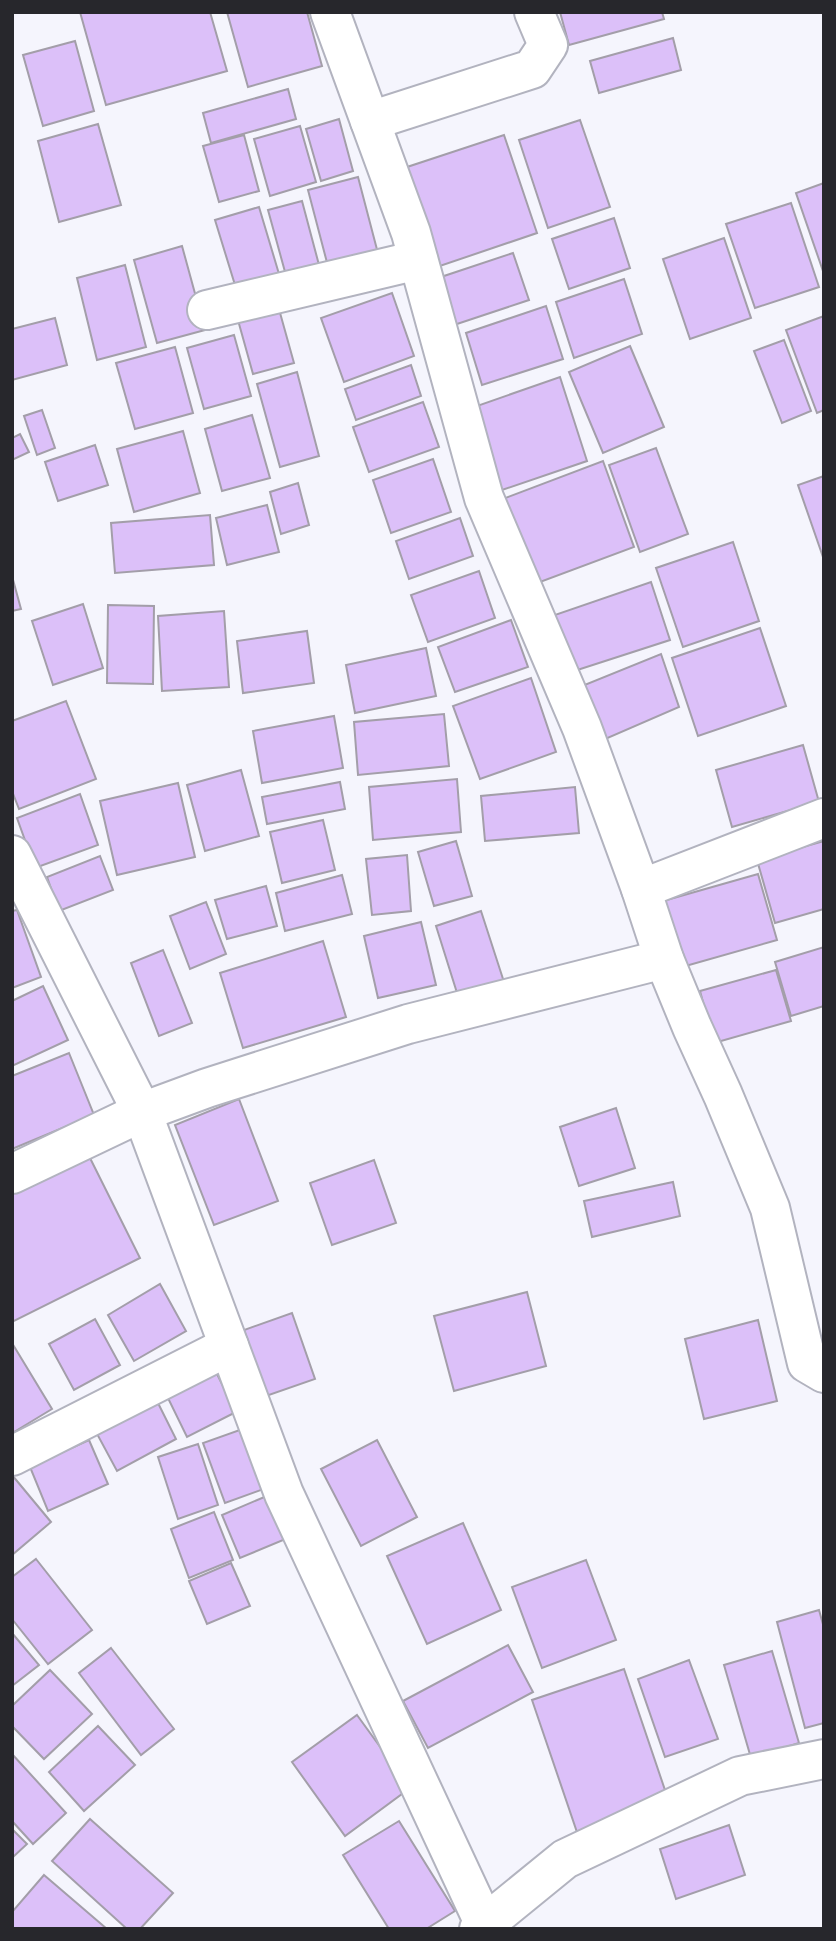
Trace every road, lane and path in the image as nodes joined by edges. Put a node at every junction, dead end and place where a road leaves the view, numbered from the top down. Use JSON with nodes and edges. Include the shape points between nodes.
{"nodes":[{"id":1,"x":330,"y":12,"type":"edge"},
{"id":2,"x":534,"y":12,"type":"edge"},
{"id":3,"x":370,"y":121,"type":"junction"},
{"id":4,"x":418,"y":260,"type":"junction"},
{"id":5,"x":207,"y":310,"type":"dead end"},
{"id":6,"x":824,"y":818,"type":"edge"},
{"id":7,"x":15,"y":863,"type":"edge"},
{"id":8,"x":641,"y":889,"type":"junction"},
{"id":9,"x":664,"y":959,"type":"junction"},
{"id":10,"x":142,"y":1112,"type":"junction"},
{"id":11,"x":12,"y":1174,"type":"edge"},
{"id":12,"x":229,"y":1346,"type":"junction"},
{"id":13,"x":824,"y":1373,"type":"edge"},
{"id":14,"x":12,"y":1456,"type":"edge"},
{"id":15,"x":824,"y":1759,"type":"edge"},
{"id":16,"x":482,"y":1927,"type":"edge"}],
"edges":[{"from":1,"to":3,"type":"street"},
{"from":2,"to":3,"type":"street","via":[[548,45],[532,69]]},
{"from":3,"to":4,"type":"street"},
{"from":4,"to":5,"type":"street"},
{"from":4,"to":8,"type":"street","via":[[484,499],[582,728]]},
{"from":6,"to":8,"type":"street"},
{"from":7,"to":10,"type":"street"},
{"from":8,"to":9,"type":"street"},
{"from":9,"to":10,"type":"street","via":[[408,1024]]},
{"from":9,"to":13,"type":"street","via":[[771,1208],[807,1363]]},
{"from":10,"to":11,"type":"street"},
{"from":10,"to":12,"type":"street"},
{"from":12,"to":14,"type":"street"},
{"from":12,"to":16,"type":"street","via":[[284,1494]]},
{"from":15,"to":16,"type":"street","via":[[740,1776],[565,1859]]}]}
